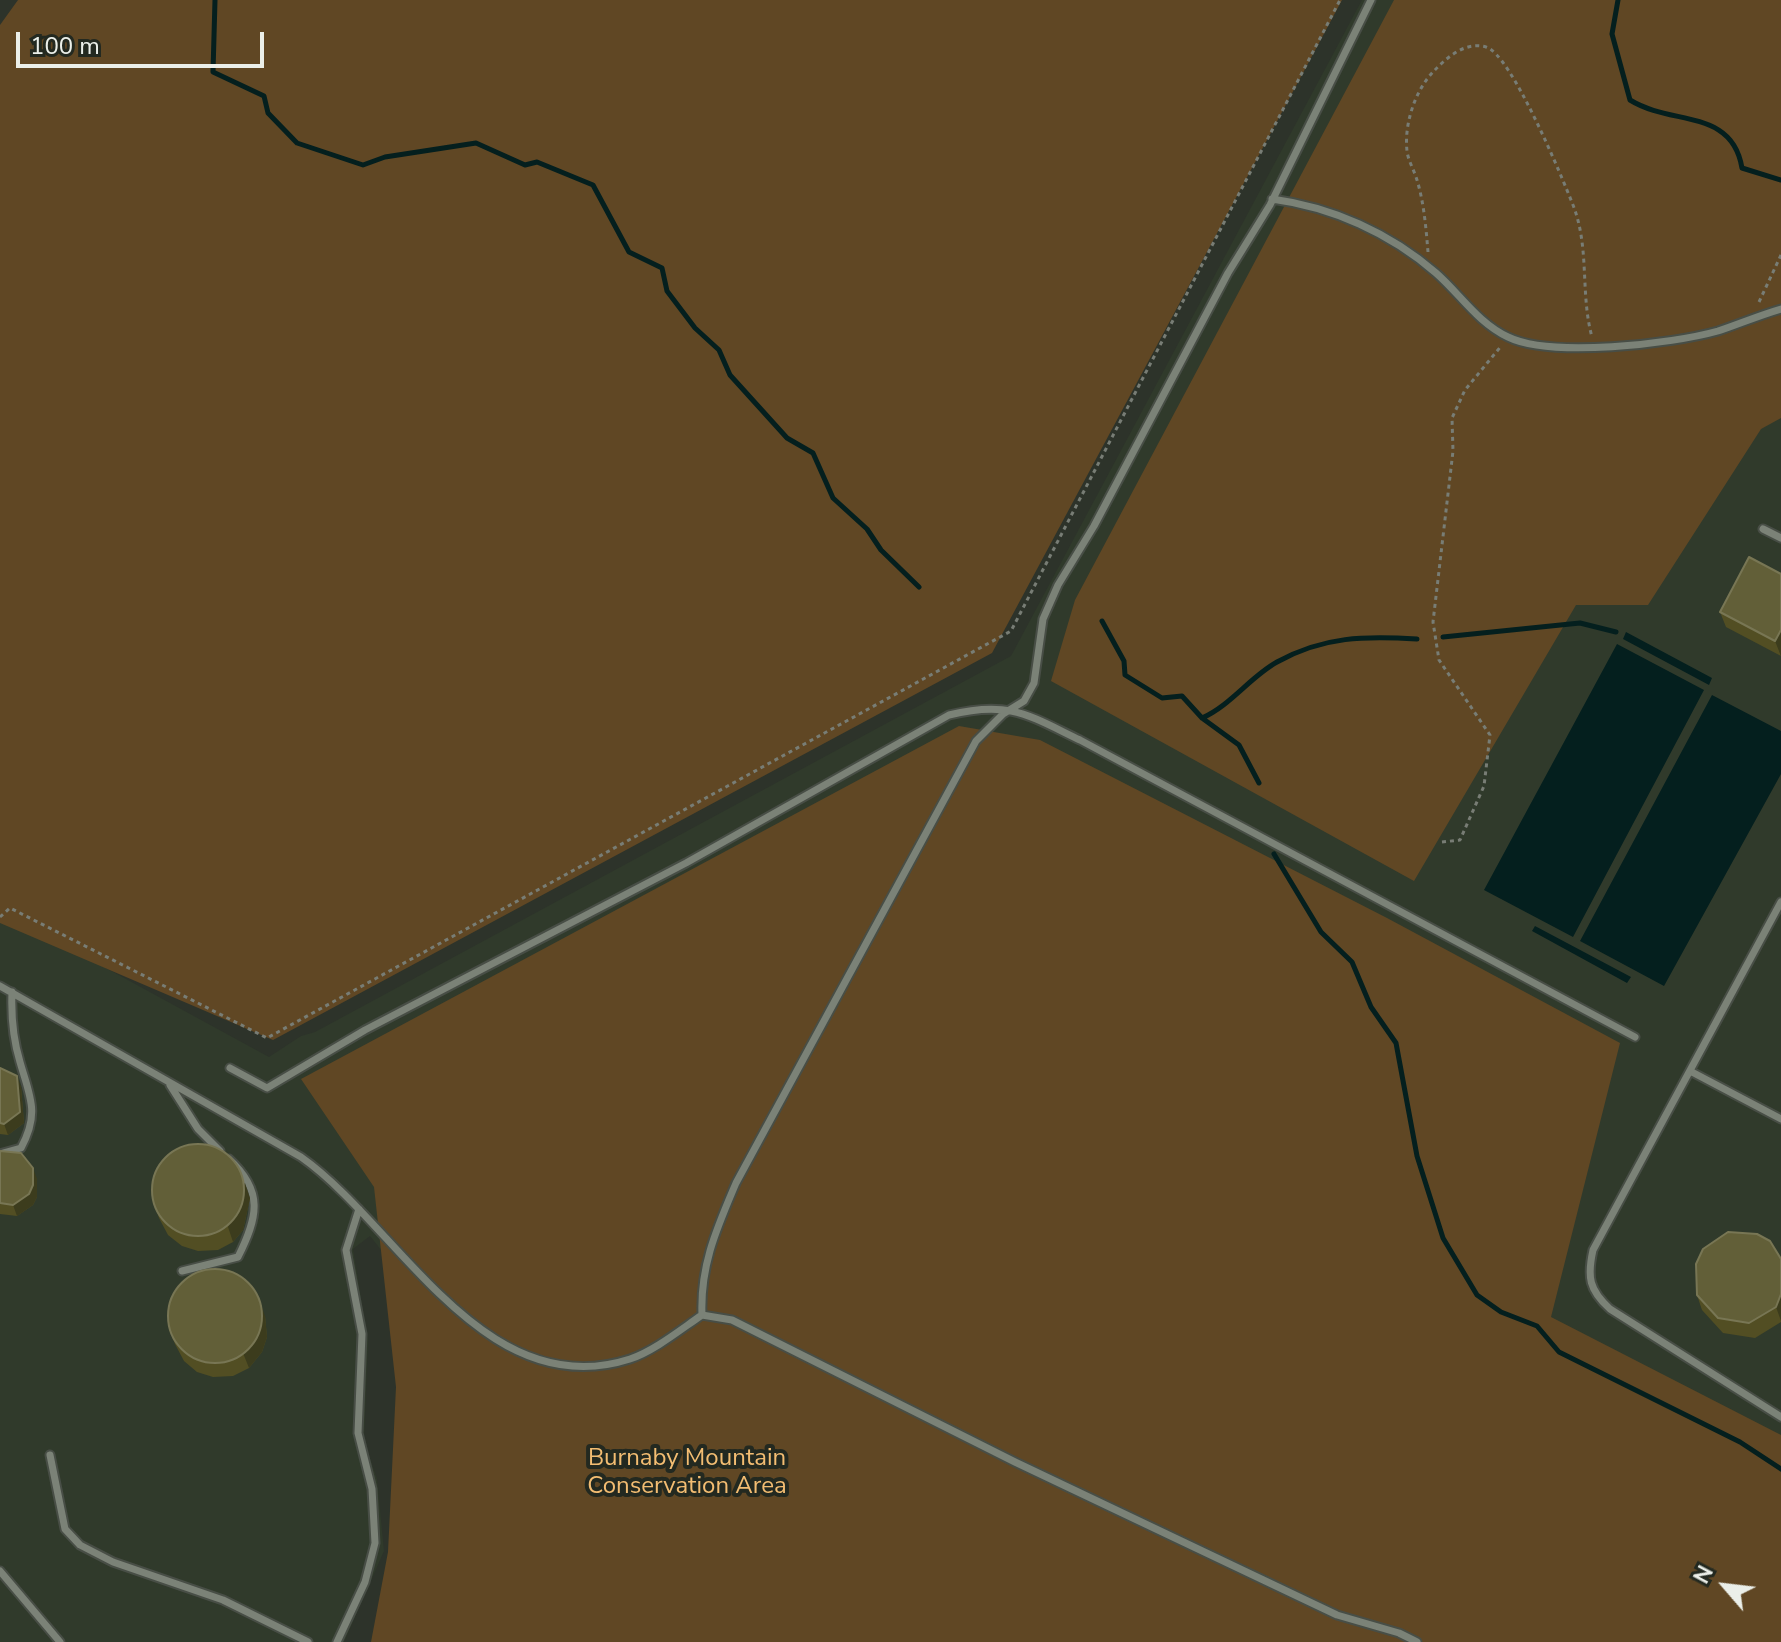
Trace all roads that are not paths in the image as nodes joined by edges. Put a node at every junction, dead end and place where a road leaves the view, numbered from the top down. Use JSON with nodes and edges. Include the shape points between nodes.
{"nodes":[{"id":1,"x":1371,"y":0,"type":"edge"},
{"id":2,"x":1272,"y":199,"type":"junction"},
{"id":3,"x":1781,"y":309,"type":"edge"},
{"id":4,"x":1763,"y":529,"type":"dead end"},
{"id":5,"x":1781,"y":538,"type":"edge"},
{"id":6,"x":1015,"y":709,"type":"junction"},
{"id":7,"x":1781,"y":902,"type":"edge"},
{"id":8,"x":0,"y":986,"type":"edge"},
{"id":9,"x":12,"y":992,"type":"junction"},
{"id":10,"x":1635,"y":1037,"type":"dead end"},
{"id":11,"x":230,"y":1068,"type":"dead end"},
{"id":12,"x":1690,"y":1071,"type":"junction"},
{"id":13,"x":168,"y":1083,"type":"junction"},
{"id":14,"x":1781,"y":1119,"type":"edge"},
{"id":15,"x":3,"y":1153,"type":"edge"},
{"id":16,"x":359,"y":1209,"type":"junction"},
{"id":17,"x":182,"y":1271,"type":"dead end"},
{"id":18,"x":702,"y":1315,"type":"junction"},
{"id":19,"x":1781,"y":1417,"type":"edge"},
{"id":20,"x":50,"y":1455,"type":"dead end"},
{"id":21,"x":0,"y":1571,"type":"edge"},
{"id":22,"x":60,"y":1642,"type":"edge"},
{"id":23,"x":308,"y":1642,"type":"edge"},
{"id":24,"x":337,"y":1642,"type":"edge"},
{"id":25,"x":1417,"y":1642,"type":"edge"}],
"edges":[{"from":1,"to":2,"type":"lane"},
{"from":2,"to":3,"type":"lane","via":[[1307,204],[1389,239],[1429,267],[1482,320],[1517,341],[1552,349],[1595,349],[1716,331]]},
{"from":2,"to":6,"type":"lane","via":[[1058,585],[1043,619],[1034,683]]},
{"from":4,"to":5,"type":"lane"},
{"from":6,"to":10,"type":"lane"},
{"from":6,"to":11,"type":"lane","via":[[981,707],[949,715],[267,1088]]},
{"from":6,"to":18,"type":"lane","via":[[976,741],[736,1183],[711,1243],[701,1283]]},
{"from":7,"to":12,"type":"lane"},
{"from":8,"to":9,"type":"lane"},
{"from":9,"to":13,"type":"lane"},
{"from":9,"to":15,"type":"lane","via":[[11,1019],[33,1100],[30,1132],[21,1148]]},
{"from":12,"to":14,"type":"lane"},
{"from":12,"to":19,"type":"lane","via":[[1593,1250],[1590,1285],[1610,1309]]},
{"from":13,"to":16,"type":"lane","via":[[301,1157],[330,1177]]},
{"from":13,"to":17,"type":"lane","via":[[198,1129],[245,1173],[257,1197],[238,1257]]},
{"from":16,"to":18,"type":"lane","via":[[470,1323],[530,1356],[576,1365],[631,1359]]},
{"from":16,"to":24,"type":"lane","via":[[346,1250],[362,1334],[358,1433],[372,1489],[375,1543],[365,1582]]},
{"from":18,"to":25,"type":"lane","via":[[732,1320],[1337,1615]]},
{"from":20,"to":23,"type":"lane","via":[[65,1529],[80,1545],[223,1600]]},
{"from":21,"to":22,"type":"lane"}]}
